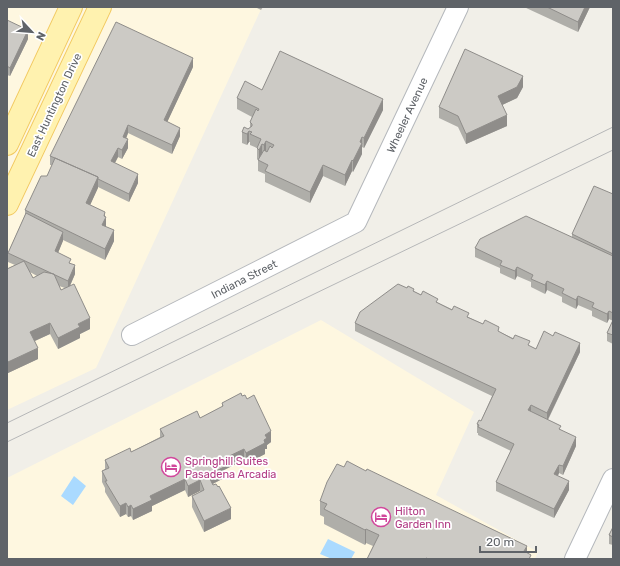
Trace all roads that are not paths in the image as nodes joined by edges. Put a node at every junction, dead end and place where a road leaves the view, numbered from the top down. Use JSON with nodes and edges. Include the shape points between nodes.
{"nodes":[{"id":1,"x":71,"y":7,"type":"edge"},
{"id":2,"x":100,"y":7,"type":"edge"},
{"id":3,"x":458,"y":7,"type":"edge"},
{"id":4,"x":7,"y":144,"type":"edge"},
{"id":5,"x":7,"y":204,"type":"edge"},
{"id":6,"x":356,"y":222,"type":"joint"},
{"id":7,"x":132,"y":335,"type":"dead end"},
{"id":8,"x":613,"y":479,"type":"edge"},
{"id":9,"x":575,"y":559,"type":"edge"}],
"edges":[{"from":1,"to":4,"type":"main road"},
{"from":2,"to":5,"type":"main road","name":"East Huntington Drive"},
{"from":3,"to":6,"type":"street","name":"Wheeler Avenue"},
{"from":6,"to":7,"type":"street","name":"Indiana Street"},
{"from":8,"to":9,"type":"street"}]}
